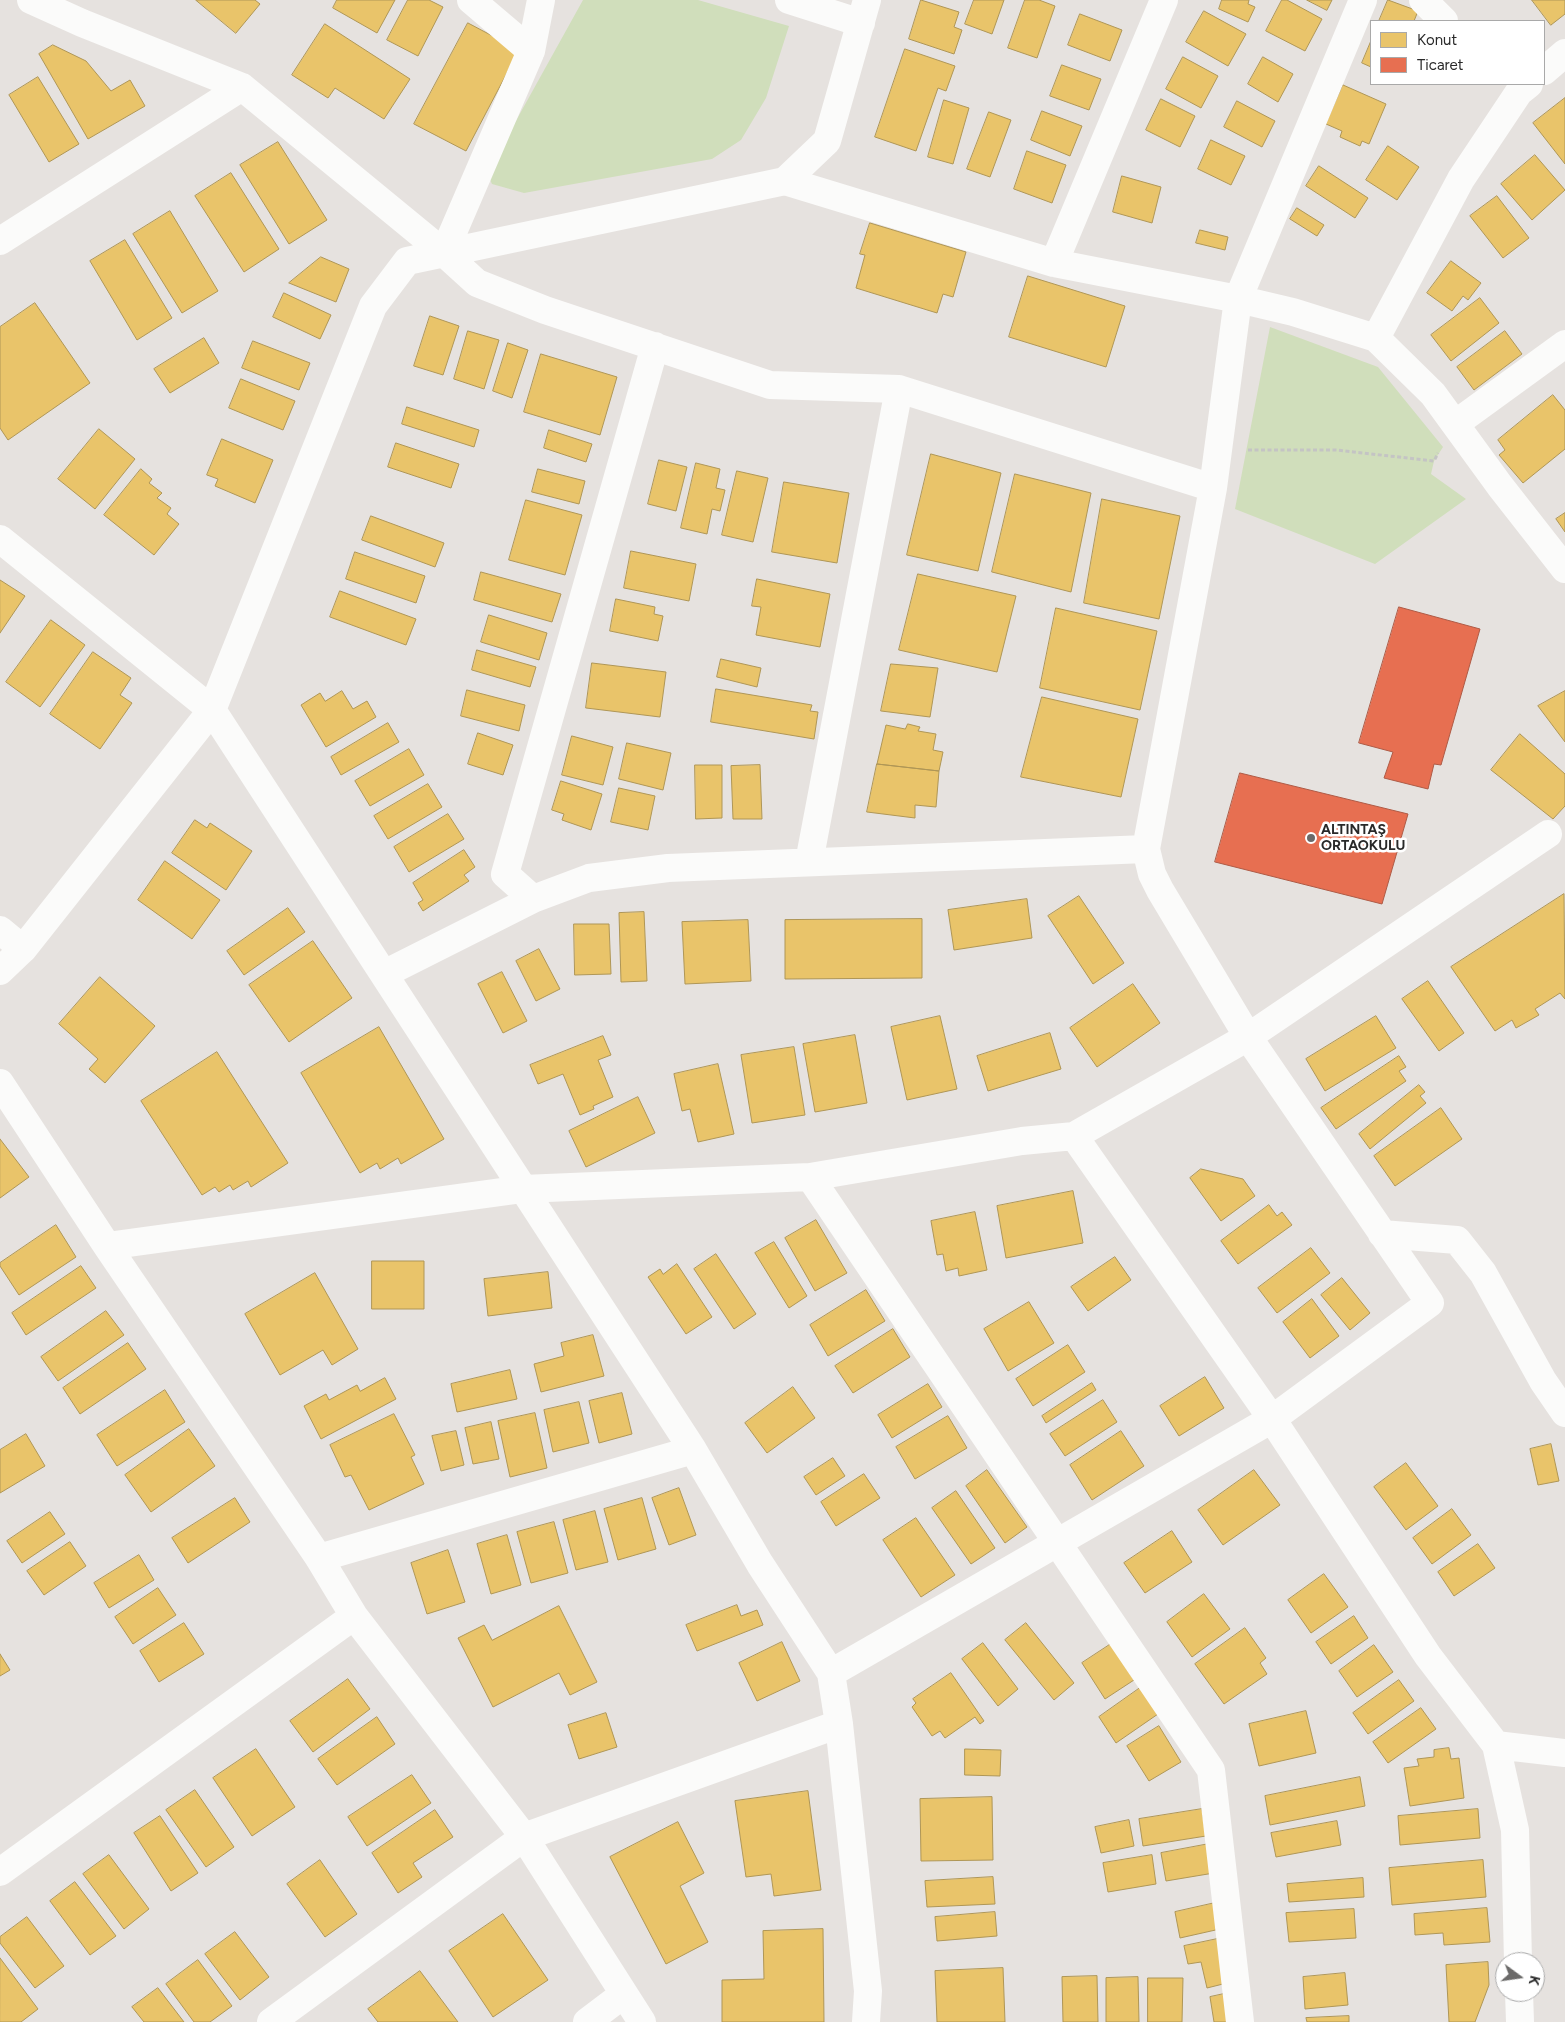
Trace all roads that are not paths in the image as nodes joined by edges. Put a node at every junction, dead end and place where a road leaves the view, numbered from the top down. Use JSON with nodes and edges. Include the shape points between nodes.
{"nodes":[{"id":1,"x":30,"y":0,"type":"edge"},
{"id":2,"x":472,"y":0,"type":"edge"},
{"id":3,"x":541,"y":0,"type":"edge"},
{"id":4,"x":789,"y":0,"type":"edge"},
{"id":5,"x":1164,"y":0,"type":"edge"},
{"id":6,"x":1362,"y":0,"type":"edge"},
{"id":7,"x":1424,"y":0,"type":"edge"},
{"id":8,"x":864,"y":11,"type":"edge"},
{"id":9,"x":1443,"y":20,"type":"edge"},
{"id":10,"x":531,"y":52,"type":"junction"},
{"id":11,"x":1565,"y":53,"type":"edge"},
{"id":12,"x":1545,"y":70,"type":"edge"},
{"id":13,"x":242,"y":87,"type":"junction"},
{"id":14,"x":1519,"y":87,"type":"edge"},
{"id":15,"x":785,"y":181,"type":"junction"},
{"id":16,"x":0,"y":241,"type":"edge"},
{"id":17,"x":444,"y":253,"type":"junction"},
{"id":18,"x":1054,"y":263,"type":"junction"},
{"id":19,"x":1238,"y":299,"type":"junction"},
{"id":20,"x":1376,"y":338,"type":"junction"},
{"id":21,"x":1565,"y":344,"type":"edge"},
{"id":22,"x":655,"y":346,"type":"junction"},
{"id":23,"x":899,"y":389,"type":"junction"},
{"id":24,"x":1455,"y":424,"type":"junction"},
{"id":25,"x":1214,"y":488,"type":"junction"},
{"id":26,"x":0,"y":539,"type":"edge"},
{"id":27,"x":1565,"y":569,"type":"edge"},
{"id":28,"x":212,"y":710,"type":"junction"},
{"id":29,"x":1548,"y":834,"type":"dead end"},
{"id":30,"x":1146,"y":849,"type":"junction"},
{"id":31,"x":809,"y":862,"type":"junction"},
{"id":32,"x":533,"y":899,"type":"junction"},
{"id":33,"x":0,"y":930,"type":"edge"},
{"id":34,"x":23,"y":949,"type":"junction"},
{"id":35,"x":0,"y":972,"type":"edge"},
{"id":36,"x":384,"y":974,"type":"junction"},
{"id":37,"x":1248,"y":1037,"type":"junction"},
{"id":38,"x":0,"y":1083,"type":"edge"},
{"id":39,"x":1074,"y":1136,"type":"junction"},
{"id":40,"x":810,"y":1177,"type":"junction"},
{"id":41,"x":523,"y":1189,"type":"junction"},
{"id":42,"x":1382,"y":1234,"type":"junction"},
{"id":43,"x":107,"y":1246,"type":"junction"},
{"id":44,"x":1565,"y":1414,"type":"edge"},
{"id":45,"x":1272,"y":1419,"type":"junction"},
{"id":46,"x":693,"y":1450,"type":"junction"},
{"id":47,"x":1058,"y":1544,"type":"junction"},
{"id":48,"x":319,"y":1558,"type":"junction"},
{"id":49,"x":354,"y":1616,"type":"junction"},
{"id":50,"x":831,"y":1673,"type":"junction"},
{"id":51,"x":839,"y":1724,"type":"junction"},
{"id":52,"x":1496,"y":1745,"type":"junction"},
{"id":53,"x":1565,"y":1753,"type":"edge"},
{"id":54,"x":524,"y":1837,"type":"junction"},
{"id":55,"x":0,"y":1872,"type":"edge"},
{"id":56,"x":1518,"y":1952,"type":"edge"},
{"id":57,"x":624,"y":1994,"type":"junction"},
{"id":58,"x":1519,"y":2002,"type":"edge"},
{"id":59,"x":271,"y":2022,"type":"edge"},
{"id":60,"x":587,"y":2022,"type":"edge"},
{"id":61,"x":642,"y":2022,"type":"edge"},
{"id":62,"x":866,"y":2022,"type":"edge"},
{"id":63,"x":1240,"y":2022,"type":"edge"},
{"id":64,"x":1520,"y":2022,"type":"edge"}],
"edges":[{"from":1,"to":13,"type":"street"},
{"from":2,"to":10,"type":"street"},
{"from":3,"to":10,"type":"street"},
{"from":4,"to":8,"type":"street"},
{"from":5,"to":18,"type":"street"},
{"from":6,"to":19,"type":"street"},
{"from":7,"to":9,"type":"street"},
{"from":8,"to":15,"type":"street","via":[[827,141]]},
{"from":10,"to":17,"type":"street"},
{"from":11,"to":12,"type":"street"},
{"from":13,"to":16,"type":"street"},
{"from":13,"to":17,"type":"street"},
{"from":14,"to":20,"type":"street","via":[[1461,179]]},
{"from":15,"to":17,"type":"street"},
{"from":15,"to":18,"type":"street"},
{"from":17,"to":22,"type":"street","via":[[477,283],[545,310]]},
{"from":17,"to":28,"type":"street","via":[[407,261],[374,306]]},
{"from":18,"to":19,"type":"street"},
{"from":19,"to":20,"type":"street"},
{"from":19,"to":25,"type":"street"},
{"from":20,"to":24,"type":"street","via":[[1433,394]]},
{"from":21,"to":24,"type":"street"},
{"from":22,"to":23,"type":"street","via":[[770,385]]},
{"from":22,"to":32,"type":"street","via":[[505,874]]},
{"from":23,"to":25,"type":"street"},
{"from":23,"to":31,"type":"street"},
{"from":24,"to":27,"type":"street"},
{"from":25,"to":30,"type":"street"},
{"from":26,"to":28,"type":"street"},
{"from":28,"to":34,"type":"street"},
{"from":28,"to":36,"type":"street"},
{"from":29,"to":37,"type":"street"},
{"from":30,"to":31,"type":"street"},
{"from":30,"to":37,"type":"street","via":[[1160,890]]},
{"from":31,"to":32,"type":"street","via":[[668,868],[589,878]]},
{"from":32,"to":36,"type":"street"},
{"from":33,"to":34,"type":"street"},
{"from":34,"to":35,"type":"street"},
{"from":36,"to":41,"type":"street"},
{"from":37,"to":39,"type":"street"},
{"from":37,"to":42,"type":"street"},
{"from":38,"to":43,"type":"street"},
{"from":39,"to":40,"type":"street","via":[[1022,1141]]},
{"from":39,"to":45,"type":"street"},
{"from":40,"to":41,"type":"street"},
{"from":40,"to":47,"type":"street"},
{"from":41,"to":43,"type":"street"},
{"from":41,"to":46,"type":"street"},
{"from":42,"to":44,"type":"street","via":[[1458,1240],[1483,1273],[1543,1382]]},
{"from":42,"to":45,"type":"street","via":[[1430,1303]]},
{"from":43,"to":48,"type":"street"},
{"from":45,"to":47,"type":"street"},
{"from":45,"to":52,"type":"street","via":[[1428,1656]]},
{"from":46,"to":48,"type":"street"},
{"from":46,"to":50,"type":"street","via":[[760,1564]]},
{"from":47,"to":50,"type":"street"},
{"from":47,"to":63,"type":"street","via":[[1211,1770]]},
{"from":48,"to":49,"type":"street"},
{"from":49,"to":54,"type":"street"},
{"from":49,"to":55,"type":"street"},
{"from":50,"to":51,"type":"street"},
{"from":51,"to":54,"type":"street"},
{"from":51,"to":62,"type":"street","via":[[868,1991]]},
{"from":52,"to":53,"type":"street"},
{"from":52,"to":56,"type":"street","via":[[1515,1830]]},
{"from":54,"to":57,"type":"street"},
{"from":54,"to":59,"type":"street"},
{"from":57,"to":60,"type":"street"},
{"from":57,"to":61,"type":"street"},
{"from":58,"to":64,"type":"street"}]}
